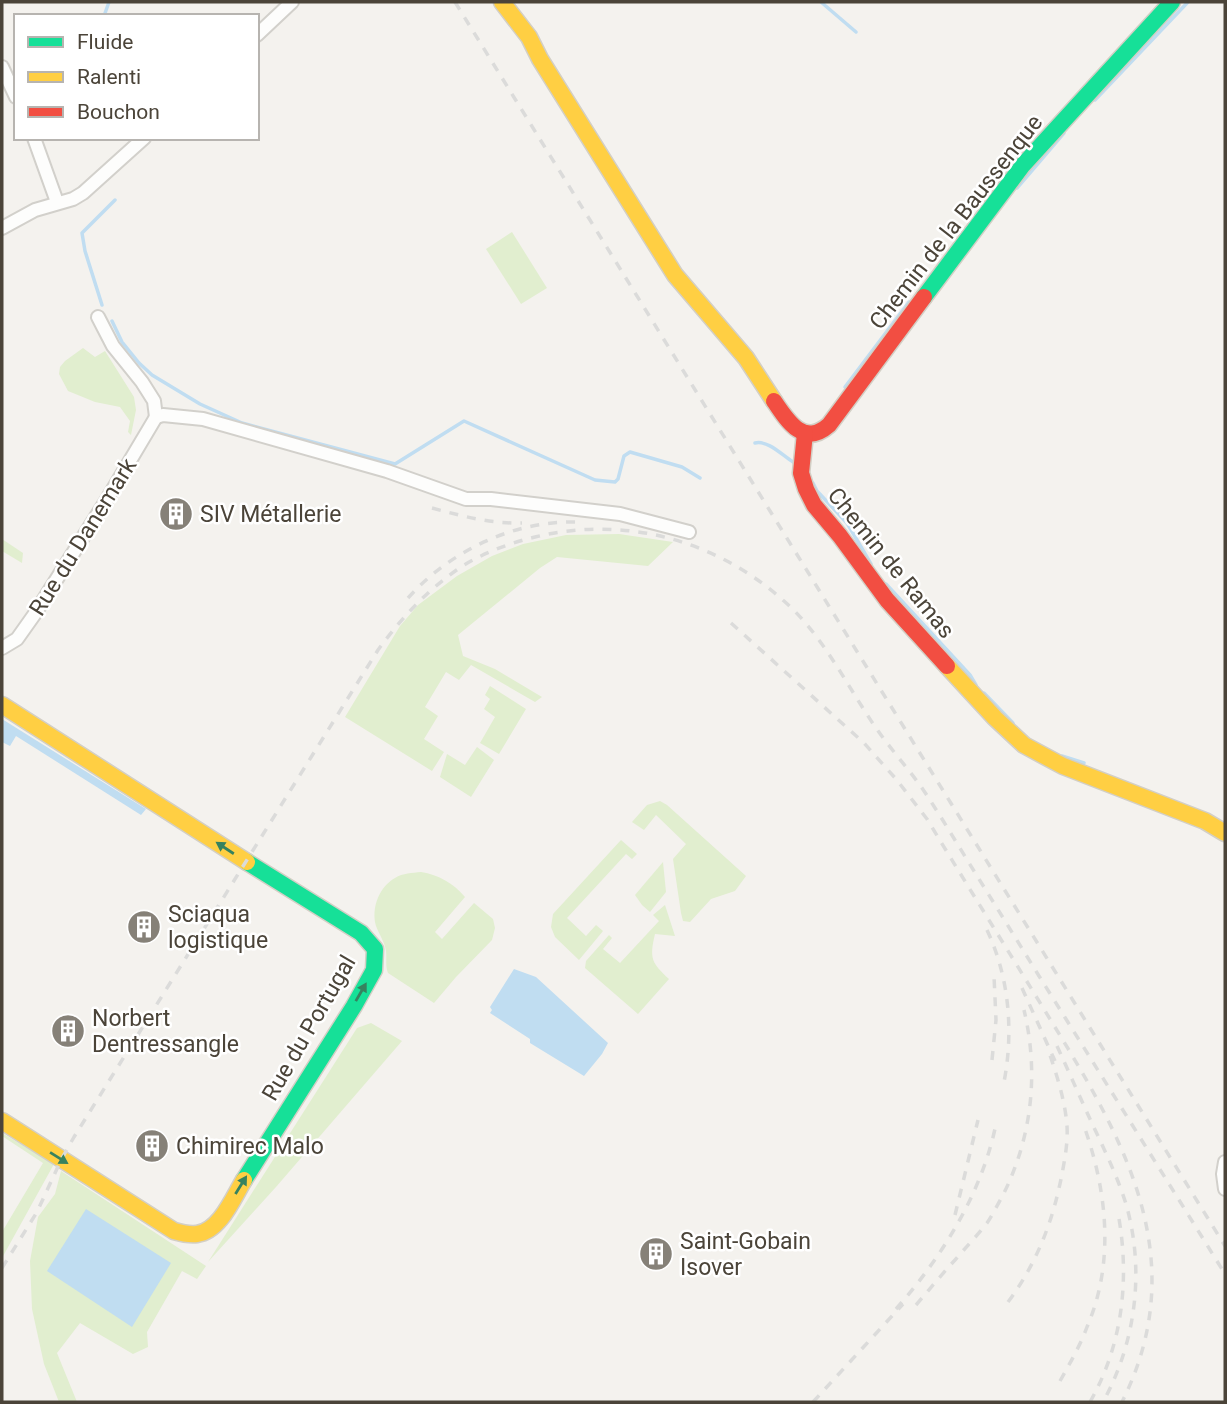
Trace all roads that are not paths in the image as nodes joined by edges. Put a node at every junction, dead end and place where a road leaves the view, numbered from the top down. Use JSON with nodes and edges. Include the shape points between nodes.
{"nodes":[{"id":1,"x":292,"y":2,"type":"edge"},
{"id":2,"x":502,"y":2,"type":"edge"},
{"id":3,"x":1172,"y":2,"type":"edge"},
{"id":4,"x":259,"y":33,"type":"edge"},
{"id":5,"x":2,"y":66,"type":"edge"},
{"id":6,"x":14,"y":93,"type":"edge"},
{"id":7,"x":35,"y":140,"type":"edge"},
{"id":8,"x":142,"y":140,"type":"edge"},
{"id":9,"x":57,"y":202,"type":"junction"},
{"id":10,"x":2,"y":228,"type":"edge"},
{"id":11,"x":98,"y":317,"type":"dead end"},
{"id":12,"x":156,"y":417,"type":"junction"},
{"id":13,"x":805,"y":433,"type":"junction"},
{"id":14,"x":689,"y":532,"type":"dead end"},
{"id":15,"x":2,"y":648,"type":"edge"},
{"id":16,"x":2,"y":705,"type":"edge"},
{"id":17,"x":1225,"y":833,"type":"edge"},
{"id":18,"x":2,"y":1121,"type":"edge"},
{"id":19,"x":1225,"y":1162,"type":"edge"},
{"id":20,"x":1225,"y":1189,"type":"edge"}],
"edges":[{"from":1,"to":4,"type":"street"},
{"from":2,"to":13,"type":"street","via":[[529,37],[675,275],[746,358],[784,416]]},
{"from":3,"to":13,"type":"street","name":"Chemin de la Baussenque","via":[[1023,165],[829,425],[821,432]]},
{"from":5,"to":6,"type":"street"},
{"from":7,"to":9,"type":"street"},
{"from":8,"to":9,"type":"street","via":[[83,193]]},
{"from":9,"to":10,"type":"street"},
{"from":11,"to":12,"type":"street","via":[[113,346],[154,401]]},
{"from":12,"to":14,"type":"street","via":[[203,419],[387,471],[466,499],[620,514]]},
{"from":12,"to":15,"type":"street","name":"Rue du Danemark","via":[[34,615],[18,639]]},
{"from":13,"to":17,"type":"street","name":"Chemin de Ramas","via":[[801,473],[814,505],[887,600],[995,719],[1024,745],[1063,766]]},
{"from":18,"to":16,"type":"street","name":"Rue du Portugal","one_way":true,"via":[[174,1231],[202,1233],[222,1216],[354,1006],[374,970],[375,949],[361,933]]},
{"from":19,"to":20,"type":"street"}]}
